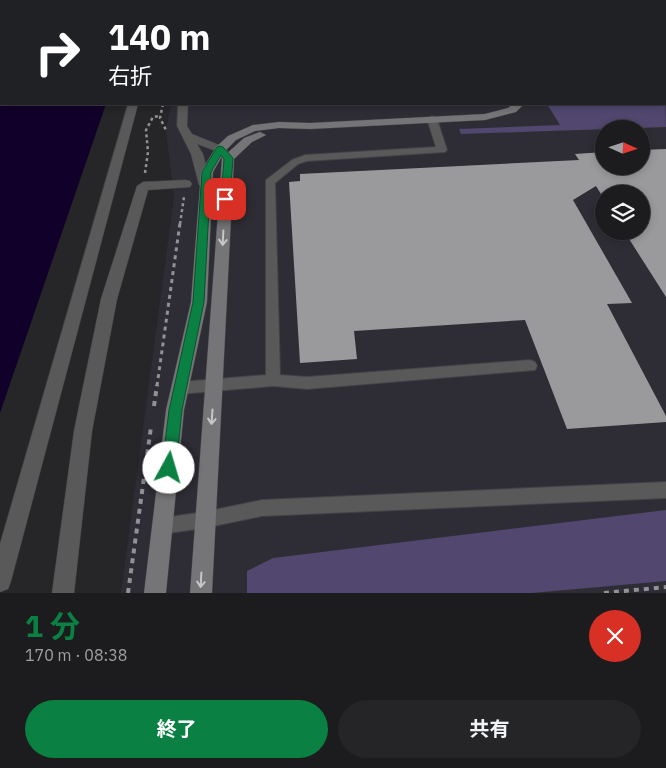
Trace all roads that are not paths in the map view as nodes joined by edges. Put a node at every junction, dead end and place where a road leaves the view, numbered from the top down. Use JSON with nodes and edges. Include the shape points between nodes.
{"nodes":[{"id":1,"x":133,"y":105,"type":"edge"},
{"id":2,"x":183,"y":105,"type":"edge"},
{"id":3,"x":518,"y":105,"type":"edge"},
{"id":4,"x":432,"y":119,"type":"junction"},
{"id":5,"x":190,"y":138,"type":"junction"},
{"id":6,"x":224,"y":154,"type":"junction"},
{"id":7,"x":186,"y":184,"type":"road end"},
{"id":8,"x":205,"y":185,"type":"junction"},
{"id":9,"x":530,"y":366,"type":"dead end"},
{"id":10,"x":273,"y":380,"type":"junction"},
{"id":11,"x":214,"y":385,"type":"junction"},
{"id":12,"x":180,"y":388,"type":"junction"},
{"id":13,"x":666,"y":490,"type":"edge"},
{"id":14,"x":204,"y":520,"type":"junction"},
{"id":15,"x":162,"y":526,"type":"junction"},
{"id":16,"x":0,"y":581,"type":"edge"},
{"id":17,"x":63,"y":593,"type":"edge"},
{"id":18,"x":155,"y":593,"type":"edge"},
{"id":19,"x":200,"y":593,"type":"edge"}],
"edges":[{"from":1,"to":16,"type":"street"},
{"from":2,"to":5,"type":"street","via":[[182,126]]},
{"from":3,"to":4,"type":"street","via":[[512,110],[485,117]]},
{"from":4,"to":6,"type":"street","via":[[310,126],[261,134]]},
{"from":4,"to":10,"type":"lane","via":[[442,150],[305,158],[270,182]]},
{"from":5,"to":6,"type":"street"},
{"from":5,"to":8,"type":"street","via":[[198,154]]},
{"from":6,"to":8,"type":"street","via":[[206,172]]},
{"from":6,"to":11,"type":"street","one_way":true},
{"from":7,"to":17,"type":"street","via":[[143,186],[110,299],[84,431]]},
{"from":8,"to":12,"type":"street","via":[[199,302]]},
{"from":9,"to":10,"type":"lane","via":[[307,383]]},
{"from":10,"to":11,"type":"lane"},
{"from":11,"to":12,"type":"lane"},
{"from":11,"to":14,"type":"street","one_way":true},
{"from":12,"to":15,"type":"street"},
{"from":13,"to":14,"type":"lane","via":[[262,508]]},
{"from":14,"to":15,"type":"lane"},
{"from":14,"to":19,"type":"street","one_way":true},
{"from":15,"to":18,"type":"street"}]}
